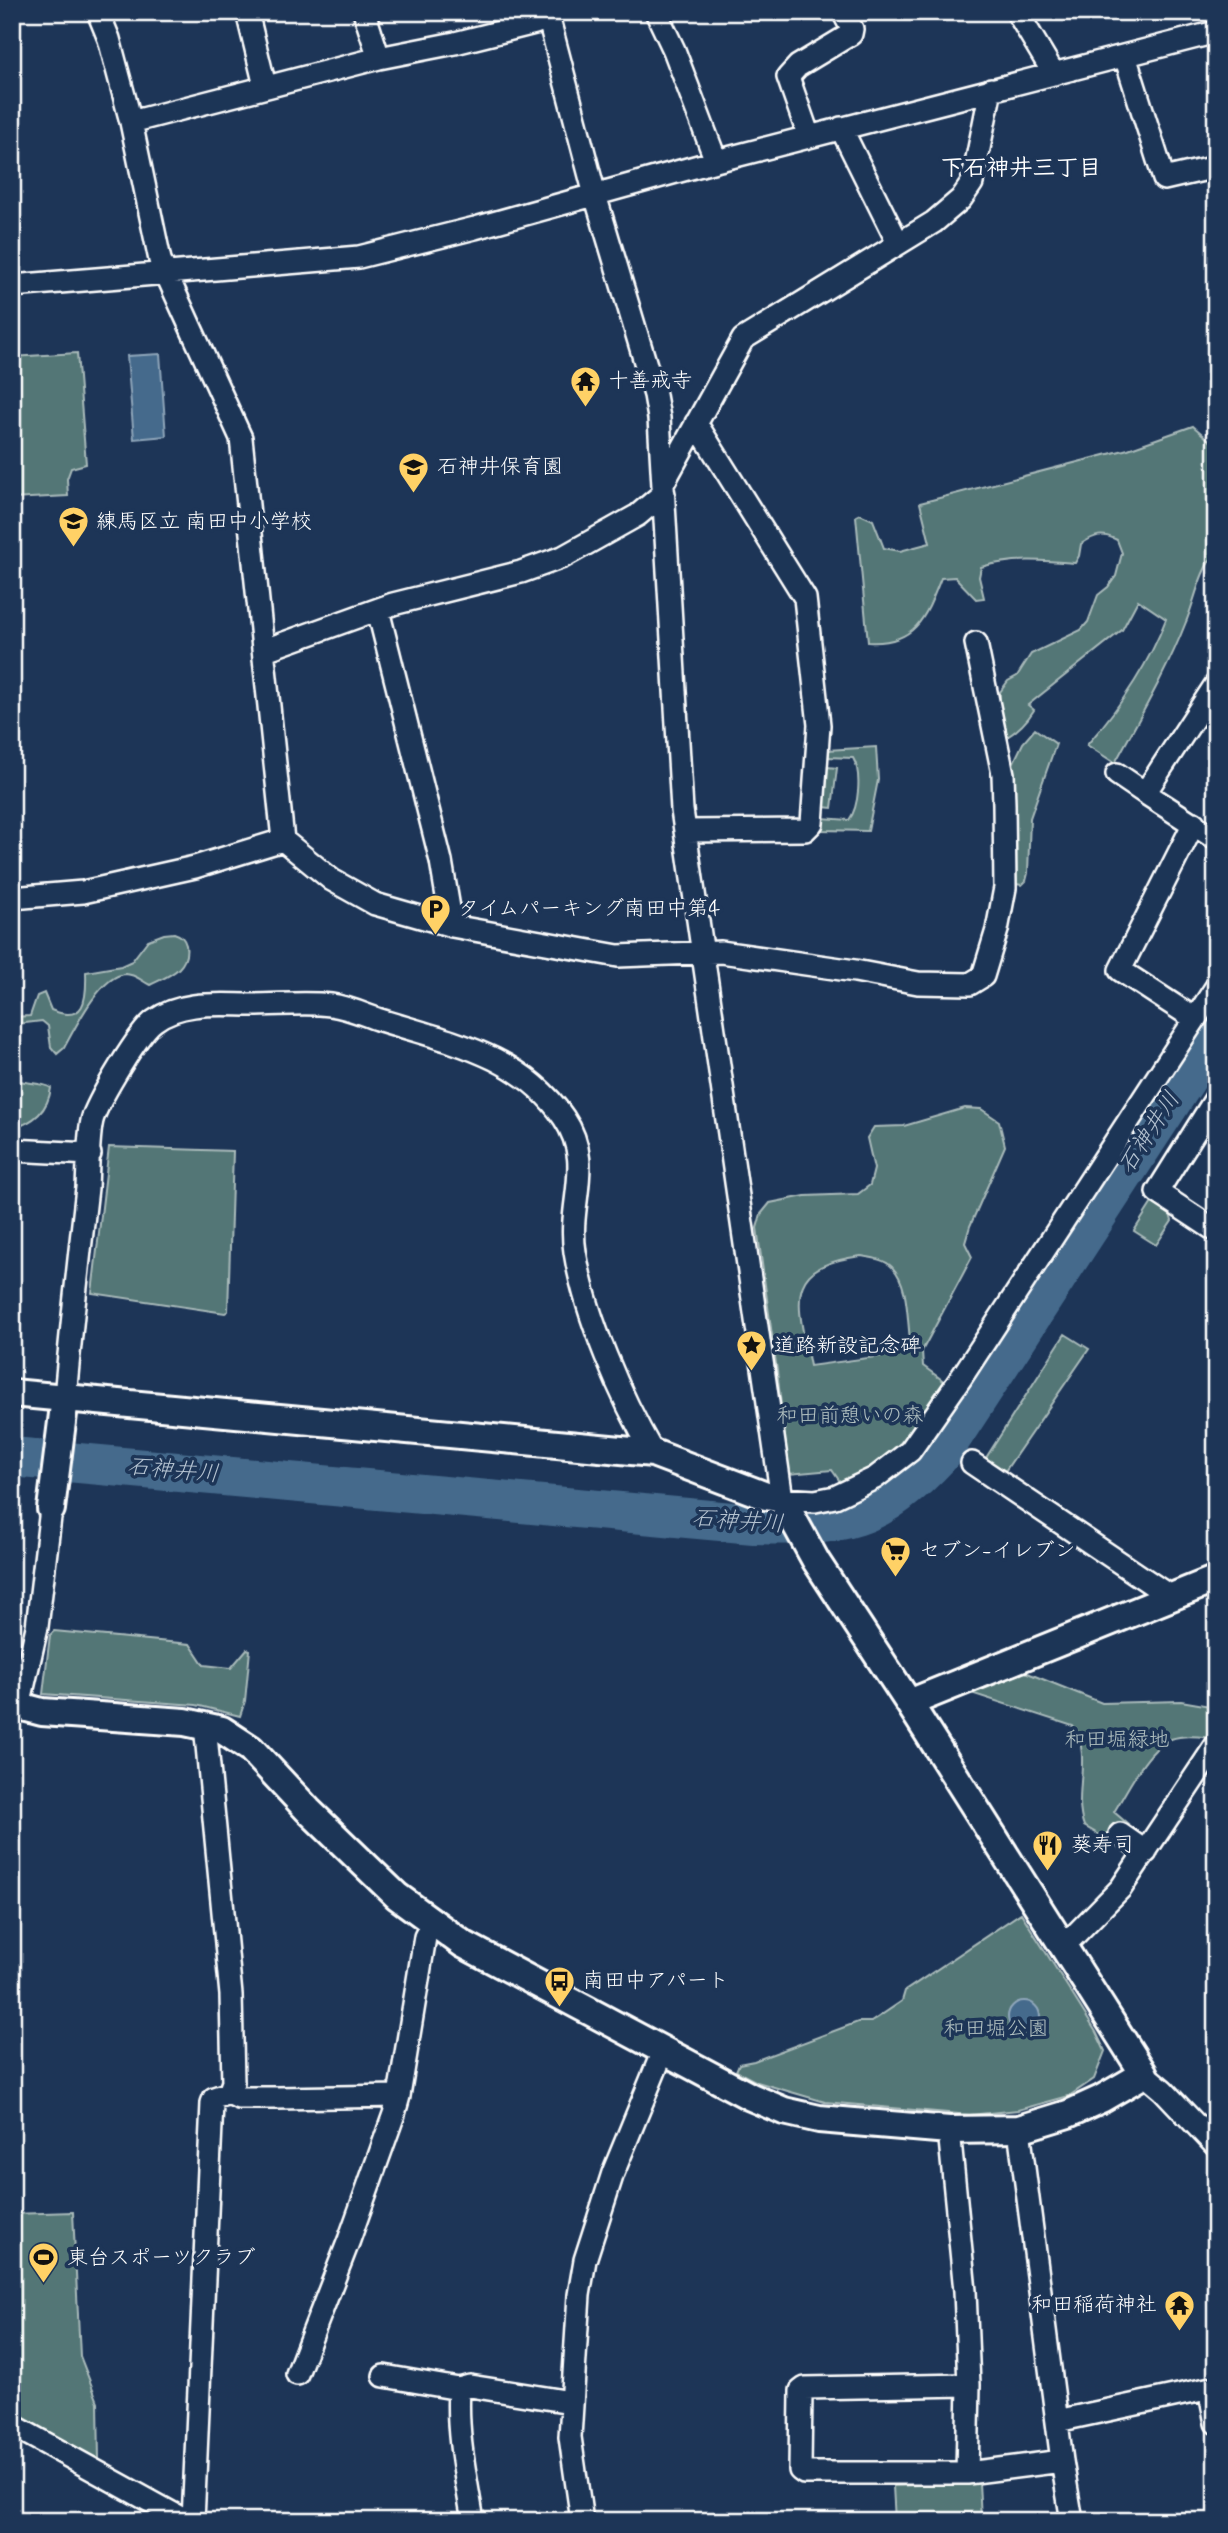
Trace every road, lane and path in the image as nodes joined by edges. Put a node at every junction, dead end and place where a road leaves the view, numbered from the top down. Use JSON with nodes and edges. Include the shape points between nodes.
{"nodes":[{"id":1,"x":98,"y":12,"type":"edge"},
{"id":2,"x":247,"y":12,"type":"edge"},
{"id":3,"x":364,"y":12,"type":"edge"},
{"id":4,"x":656,"y":12,"type":"edge"},
{"id":5,"x":843,"y":12,"type":"edge"},
{"id":6,"x":1017,"y":12,"type":"edge"},
{"id":7,"x":541,"y":18,"type":"edge"},
{"id":8,"x":1216,"y":32,"type":"edge"},
{"id":9,"x":1125,"y":57,"type":"junction"},
{"id":10,"x":379,"y":58,"type":"junction"},
{"id":11,"x":1054,"y":74,"type":"junction"},
{"id":12,"x":265,"y":86,"type":"junction"},
{"id":13,"x":990,"y":89,"type":"junction"},
{"id":14,"x":131,"y":122,"type":"junction"},
{"id":15,"x":841,"y":128,"type":"junction"},
{"id":16,"x":809,"y":136,"type":"junction"},
{"id":17,"x":716,"y":161,"type":"junction"},
{"id":18,"x":1216,"y":167,"type":"edge"},
{"id":19,"x":596,"y":195,"type":"junction"},
{"id":20,"x":898,"y":243,"type":"junction"},
{"id":21,"x":168,"y":274,"type":"junction"},
{"id":22,"x":12,"y":286,"type":"edge"},
{"id":23,"x":696,"y":423,"type":"junction"},
{"id":24,"x":664,"y":487,"type":"junction"},
{"id":25,"x":378,"y":610,"type":"junction"},
{"id":26,"x":976,"y":643,"type":"dead end"},
{"id":27,"x":265,"y":650,"type":"junction"},
{"id":28,"x":1216,"y":684,"type":"edge"},
{"id":29,"x":1117,"y":774,"type":"dead end"},
{"id":30,"x":1145,"y":793,"type":"junction"},
{"id":31,"x":1194,"y":823,"type":"junction"},
{"id":32,"x":685,"y":831,"type":"junction"},
{"id":33,"x":1215,"y":836,"type":"edge"},
{"id":34,"x":283,"y":840,"type":"junction"},
{"id":35,"x":12,"y":898,"type":"edge"},
{"id":36,"x":452,"y":926,"type":"junction"},
{"id":37,"x":704,"y":953,"type":"junction"},
{"id":38,"x":1216,"y":987,"type":"edge"},
{"id":39,"x":1195,"y":1019,"type":"junction"},
{"id":40,"x":1216,"y":1098,"type":"edge"},
{"id":41,"x":12,"y":1150,"type":"edge"},
{"id":42,"x":90,"y":1154,"type":"junction"},
{"id":43,"x":1216,"y":1231,"type":"edge"},
{"id":44,"x":12,"y":1392,"type":"edge"},
{"id":45,"x":65,"y":1398,"type":"junction"},
{"id":46,"x":653,"y":1453,"type":"junction"},
{"id":47,"x":972,"y":1463,"type":"dead end"},
{"id":48,"x":783,"y":1503,"type":"junction"},
{"id":49,"x":51,"y":1509,"type":"joint"},
{"id":50,"x":1216,"y":1579,"type":"edge"},
{"id":51,"x":1171,"y":1597,"type":"junction"},
{"id":52,"x":909,"y":1703,"type":"junction"},
{"id":53,"x":15,"y":1705,"type":"edge"},
{"id":54,"x":205,"y":1725,"type":"junction"},
{"id":55,"x":1216,"y":1745,"type":"edge"},
{"id":56,"x":1120,"y":1834,"type":"dead end"},
{"id":57,"x":1146,"y":1852,"type":"junction"},
{"id":58,"x":432,"y":1924,"type":"junction"},
{"id":59,"x":1064,"y":1946,"type":"junction"},
{"id":60,"x":663,"y":2052,"type":"junction"},
{"id":61,"x":1144,"y":2074,"type":"junction"},
{"id":62,"x":229,"y":2093,"type":"junction"},
{"id":63,"x":399,"y":2096,"type":"junction"},
{"id":64,"x":1019,"y":2129,"type":"junction"},
{"id":65,"x":949,"y":2130,"type":"junction"},
{"id":66,"x":1216,"y":2146,"type":"edge"},
{"id":67,"x":297,"y":2374,"type":"dead end"},
{"id":68,"x":384,"y":2376,"type":"dead end"},
{"id":69,"x":969,"y":2385,"type":"junction"},
{"id":70,"x":1212,"y":2388,"type":"edge"},
{"id":71,"x":459,"y":2389,"type":"junction"},
{"id":72,"x":571,"y":2402,"type":"junction"},
{"id":73,"x":1057,"y":2421,"type":"junction"},
{"id":74,"x":1216,"y":2423,"type":"edge"},
{"id":75,"x":12,"y":2425,"type":"edge"},
{"id":76,"x":1062,"y":2461,"type":"junction"},
{"id":77,"x":967,"y":2473,"type":"junction"},
{"id":78,"x":186,"y":2521,"type":"edge"},
{"id":79,"x":193,"y":2521,"type":"edge"},
{"id":80,"x":473,"y":2521,"type":"edge"},
{"id":81,"x":582,"y":2521,"type":"edge"},
{"id":82,"x":1072,"y":2521,"type":"edge"}],
"edges":[{"from":1,"to":14,"type":"street"},
{"from":2,"to":12,"type":"street"},
{"from":3,"to":10,"type":"street"},
{"from":4,"to":17,"type":"street"},
{"from":5,"to":16,"type":"street","via":[[850,34],[788,77]]},
{"from":6,"to":11,"type":"street"},
{"from":7,"to":10,"type":"street","via":[[455,43]]},
{"from":7,"to":19,"type":"street"},
{"from":8,"to":9,"type":"street"},
{"from":9,"to":11,"type":"street"},
{"from":9,"to":18,"type":"street","via":[[1164,179]]},
{"from":10,"to":12,"type":"street"},
{"from":11,"to":13,"type":"street"},
{"from":12,"to":14,"type":"street"},
{"from":13,"to":15,"type":"street"},
{"from":13,"to":20,"type":"street","via":[[968,191],[945,215]]},
{"from":14,"to":21,"type":"street","via":[[160,260]]},
{"from":15,"to":16,"type":"street"},
{"from":15,"to":20,"type":"street"},
{"from":16,"to":17,"type":"street"},
{"from":17,"to":19,"type":"street"},
{"from":19,"to":21,"type":"street","via":[[359,257]]},
{"from":19,"to":24,"type":"street","via":[[655,395]]},
{"from":20,"to":23,"type":"street","via":[[743,340]]},
{"from":21,"to":22,"type":"street"},
{"from":21,"to":27,"type":"street","via":[[242,438]]},
{"from":23,"to":24,"type":"street"},
{"from":23,"to":32,"type":"street","via":[[805,598],[819,725],[809,827]]},
{"from":24,"to":25,"type":"street","via":[[638,515],[563,557]]},
{"from":24,"to":32,"type":"street"},
{"from":25,"to":27,"type":"street"},
{"from":25,"to":36,"type":"street","via":[[441,861]]},
{"from":26,"to":37,"type":"street","via":[[1003,774],[1004,804],[1005,888],[983,976],[970,984],[918,984],[755,956]]},
{"from":27,"to":34,"type":"street"},
{"from":28,"to":30,"type":"street"},
{"from":29,"to":30,"type":"street"},
{"from":30,"to":31,"type":"street"},
{"from":31,"to":33,"type":"street"},
{"from":31,"to":39,"type":"street","via":[[1120,970]]},
{"from":32,"to":37,"type":"street"},
{"from":34,"to":35,"type":"street","via":[[83,892]]},
{"from":34,"to":36,"type":"street","via":[[332,880],[375,904]]},
{"from":36,"to":37,"type":"street","via":[[618,956]]},
{"from":37,"to":48,"type":"street"},
{"from":38,"to":39,"type":"street"},
{"from":39,"to":48,"type":"street","via":[[911,1451],[875,1478],[835,1497]]},
{"from":40,"to":43,"type":"street","via":[[1157,1192]]},
{"from":41,"to":42,"type":"street"},
{"from":42,"to":45,"type":"street"},
{"from":42,"to":46,"type":"street","via":[[93,1118],[139,1035],[177,1010],[202,1005],[332,1005],[473,1049],[509,1065],[552,1102],[574,1137],[580,1157],[575,1249],[584,1296],[621,1392]]},
{"from":44,"to":45,"type":"street"},
{"from":45,"to":46,"type":"street"},
{"from":45,"to":49,"type":"street"},
{"from":46,"to":48,"type":"street"},
{"from":47,"to":51,"type":"street"},
{"from":48,"to":52,"type":"street"},
{"from":49,"to":53,"type":"street","via":[[37,1627]]},
{"from":50,"to":51,"type":"street"},
{"from":51,"to":52,"type":"street"},
{"from":52,"to":59,"type":"street"},
{"from":53,"to":54,"type":"street","via":[[43,1712]]},
{"from":54,"to":58,"type":"street","via":[[251,1749],[308,1810]]},
{"from":54,"to":62,"type":"street","via":[[231,1995],[233,2082]]},
{"from":55,"to":57,"type":"street"},
{"from":56,"to":57,"type":"street"},
{"from":57,"to":59,"type":"street","via":[[1121,1888]]},
{"from":58,"to":60,"type":"street"},
{"from":58,"to":63,"type":"street","via":[[425,1937]]},
{"from":59,"to":61,"type":"street"},
{"from":60,"to":65,"type":"street","via":[[784,2111],[820,2119]]},
{"from":60,"to":72,"type":"street","via":[[613,2173],[584,2260]]},
{"from":61,"to":64,"type":"street","via":[[1068,2114]]},
{"from":61,"to":66,"type":"street"},
{"from":62,"to":63,"type":"street","via":[[239,2098]]},
{"from":62,"to":79,"type":"street","via":[[212,2103]]},
{"from":63,"to":67,"type":"street"},
{"from":64,"to":65,"type":"street"},
{"from":64,"to":73,"type":"street"},
{"from":65,"to":69,"type":"street"},
{"from":68,"to":71,"type":"street"},
{"from":69,"to":77,"type":"street"},
{"from":69,"to":77,"type":"street","via":[[805,2388],[800,2470]]},
{"from":70,"to":73,"type":"street"},
{"from":70,"to":74,"type":"street"},
{"from":71,"to":72,"type":"street","via":[[470,2386]]},
{"from":71,"to":80,"type":"street"},
{"from":72,"to":81,"type":"street","via":[[570,2437]]},
{"from":73,"to":76,"type":"street"},
{"from":75,"to":78,"type":"street"},
{"from":76,"to":77,"type":"street"},
{"from":76,"to":82,"type":"street"}]}
